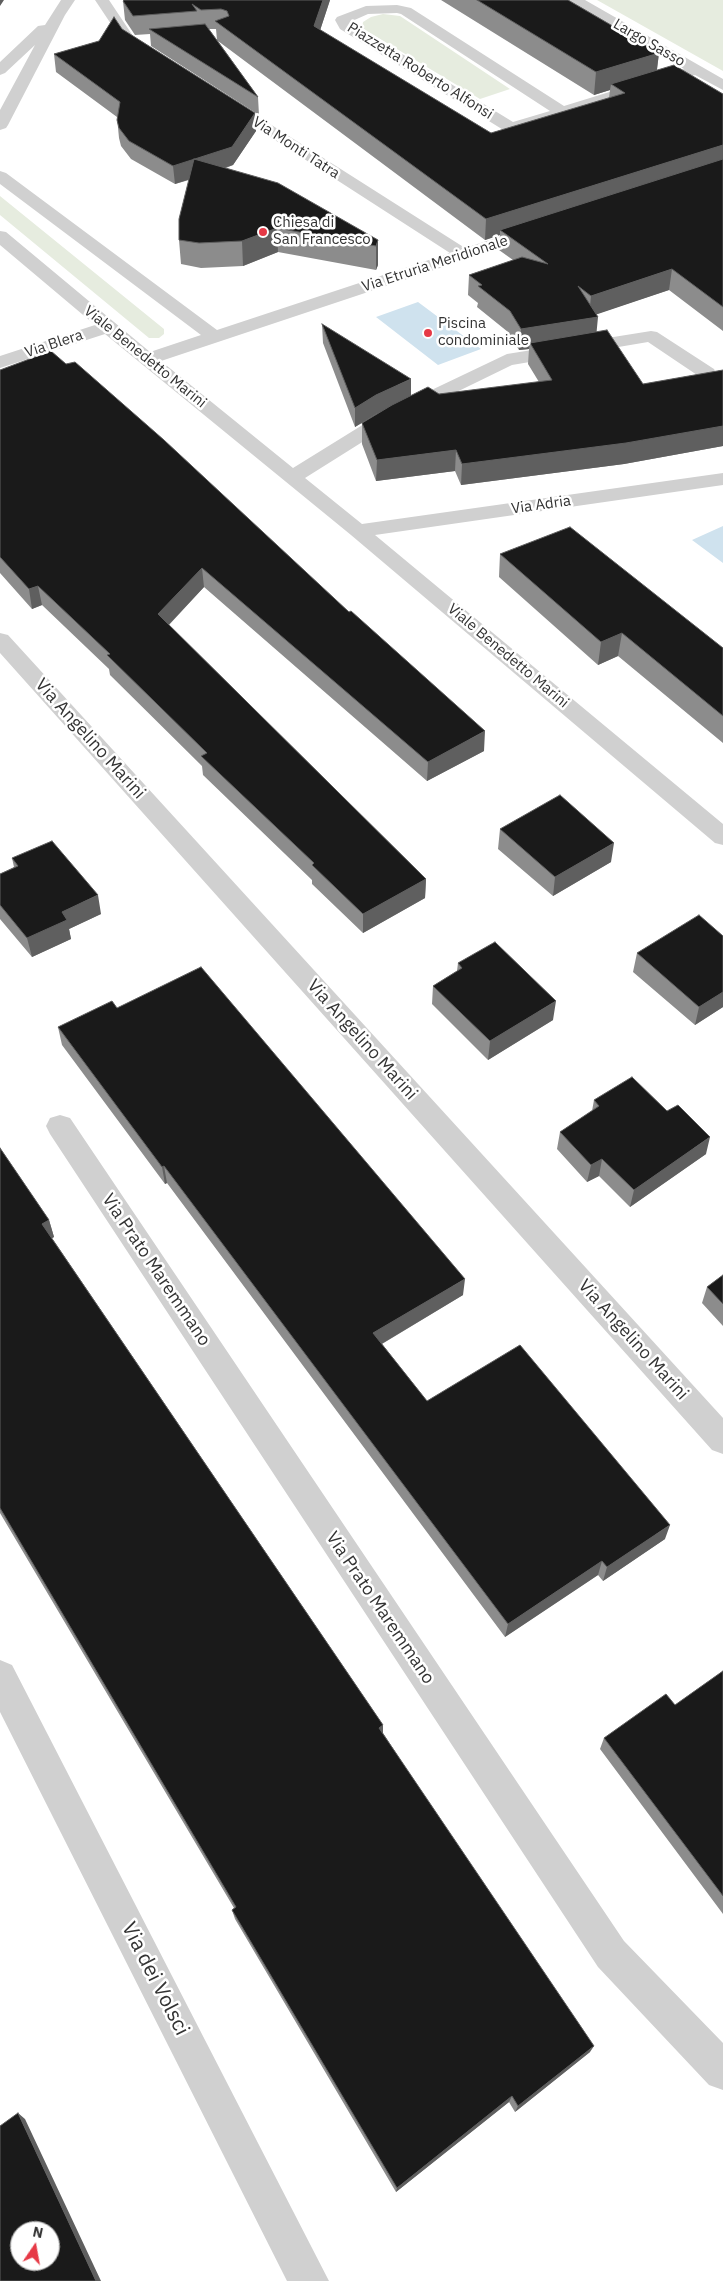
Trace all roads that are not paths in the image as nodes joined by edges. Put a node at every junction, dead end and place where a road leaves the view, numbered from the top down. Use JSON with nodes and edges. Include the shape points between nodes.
{"nodes":[{"id":1,"x":68,"y":0,"type":"edge"},
{"id":2,"x":102,"y":0,"type":"edge"},
{"id":3,"x":575,"y":0,"type":"edge"},
{"id":4,"x":58,"y":15,"type":"junction"},
{"id":5,"x":158,"y":39,"type":"edge"},
{"id":6,"x":130,"y":42,"type":"junction"},
{"id":7,"x":155,"y":58,"type":"edge"},
{"id":8,"x":0,"y":70,"type":"edge"},
{"id":9,"x":697,"y":70,"type":"junction"},
{"id":10,"x":723,"y":85,"type":"edge"},
{"id":11,"x":213,"y":95,"type":"edge"},
{"id":12,"x":562,"y":112,"type":"junction"},
{"id":13,"x":0,"y":125,"type":"edge"},
{"id":14,"x":0,"y":176,"type":"edge"},
{"id":15,"x":556,"y":224,"type":"edge"},
{"id":16,"x":0,"y":237,"type":"edge"},
{"id":17,"x":462,"y":254,"type":"junction"},
{"id":18,"x":108,"y":327,"type":"junction"},
{"id":19,"x":216,"y":338,"type":"junction"},
{"id":20,"x":148,"y":359,"type":"junction"},
{"id":21,"x":0,"y":362,"type":"edge"},
{"id":22,"x":707,"y":372,"type":"edge"},
{"id":23,"x":292,"y":477,"type":"junction"},
{"id":24,"x":723,"y":479,"type":"edge"},
{"id":25,"x":358,"y":531,"type":"junction"},
{"id":26,"x":0,"y":640,"type":"edge"},
{"id":27,"x":723,"y":837,"type":"edge"},
{"id":28,"x":60,"y":1126,"type":"dead end"},
{"id":29,"x":723,"y":1440,"type":"edge"},
{"id":30,"x":0,"y":1677,"type":"edge"},
{"id":31,"x":723,"y":2071,"type":"edge"},
{"id":32,"x":310,"y":2281,"type":"edge"}],
"edges":[{"from":1,"to":4,"type":"street"},
{"from":2,"to":6,"type":"street"},
{"from":3,"to":9,"type":"street","name":"Largo Sasso"},
{"from":4,"to":8,"type":"street"},
{"from":4,"to":13,"type":"street"},
{"from":5,"to":6,"type":"street"},
{"from":6,"to":7,"type":"street"},
{"from":9,"to":10,"type":"street","name":"Largo Sasso"},
{"from":9,"to":12,"type":"street"},
{"from":11,"to":17,"type":"street","name":"Via Monti Tatra"},
{"from":12,"to":12,"type":"street","name":"Piazzetta Roberto Alfonsi","via":[[510,128],[345,26],[342,20],[366,10],[406,11]]},
{"from":14,"to":19,"type":"street"},
{"from":15,"to":17,"type":"street","name":"Via Etruria Meridionale"},
{"from":16,"to":18,"type":"street","name":"Viale Benedetto Marini"},
{"from":17,"to":19,"type":"street","name":"Via Etruria Meridionale"},
{"from":18,"to":20,"type":"street","name":"Viale Benedetto Marini"},
{"from":18,"to":21,"type":"street","name":"Via Blera"},
{"from":19,"to":20,"type":"street","name":"Via Etruria Meridionale"},
{"from":20,"to":23,"type":"street","name":"Viale Benedetto Marini"},
{"from":22,"to":23,"type":"street","via":[[651,336],[507,360],[384,420]]},
{"from":23,"to":25,"type":"street","name":"Viale Benedetto Marini"},
{"from":24,"to":25,"type":"street","name":"Via Adria"},
{"from":25,"to":27,"type":"street","name":"Viale Benedetto Marini"},
{"from":26,"to":29,"type":"street","name":"Via Angelino Marini"},
{"from":28,"to":31,"type":"street","name":"Via Prato Maremmano","via":[[611,1954]]},
{"from":30,"to":32,"type":"street","name":"Via dei Volsci"}]}
